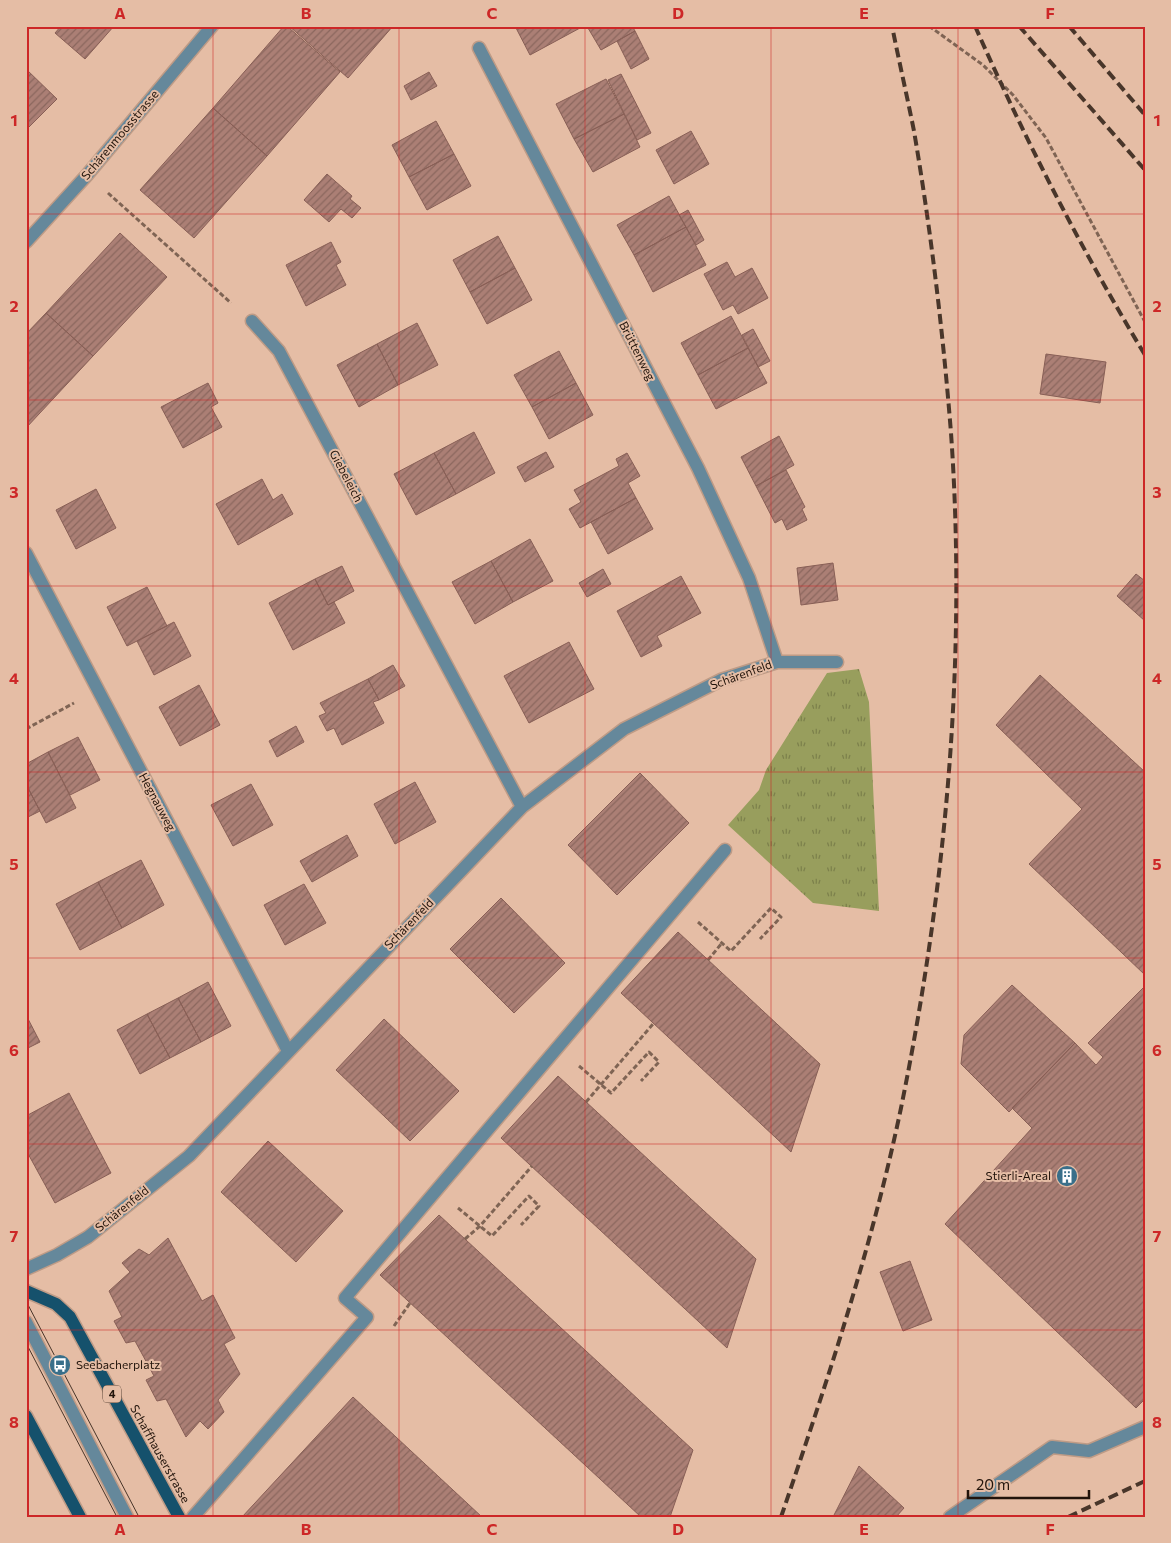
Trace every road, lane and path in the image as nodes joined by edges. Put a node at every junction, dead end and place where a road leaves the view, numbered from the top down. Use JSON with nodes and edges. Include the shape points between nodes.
{"nodes":[{"id":1,"x":212,"y":26,"type":"edge"},
{"id":2,"x":929,"y":26,"type":"edge"},
{"id":3,"x":479,"y":48,"type":"dead end"},
{"id":4,"x":108,"y":193,"type":"dead end"},
{"id":5,"x":26,"y":242,"type":"edge"},
{"id":6,"x":252,"y":321,"type":"joint"},
{"id":7,"x":1145,"y":322,"type":"edge"},
{"id":8,"x":26,"y":553,"type":"edge"},
{"id":9,"x":777,"y":662,"type":"junction"},
{"id":10,"x":837,"y":662,"type":"dead end"},
{"id":11,"x":98,"y":691,"type":"junction"},
{"id":12,"x":26,"y":729,"type":"edge"},
{"id":13,"x":522,"y":807,"type":"junction"},
{"id":14,"x":725,"y":850,"type":"dead end"},
{"id":15,"x":679,"y":904,"type":"junction"},
{"id":16,"x":760,"y":939,"type":"dead end"},
{"id":17,"x":722,"y":943,"type":"junction"},
{"id":18,"x":708,"y":960,"type":"dead end"},
{"id":19,"x":653,"y":1024,"type":"dead end"},
{"id":20,"x":558,"y":1047,"type":"junction"},
{"id":21,"x":288,"y":1051,"type":"junction"},
{"id":22,"x":641,"y":1081,"type":"dead end"},
{"id":23,"x":601,"y":1085,"type":"junction"},
{"id":24,"x":586,"y":1102,"type":"dead end"},
{"id":25,"x":532,"y":1166,"type":"dead end"},
{"id":26,"x":436,"y":1191,"type":"junction"},
{"id":27,"x":480,"y":1226,"type":"junction"},
{"id":28,"x":521,"y":1226,"type":"dead end"},
{"id":29,"x":464,"y":1239,"type":"dead end"},
{"id":30,"x":26,"y":1269,"type":"edge"},
{"id":31,"x":26,"y":1291,"type":"edge"},
{"id":32,"x":26,"y":1322,"type":"edge"},
{"id":33,"x":26,"y":1416,"type":"edge"},
{"id":34,"x":1145,"y":1427,"type":"edge"},
{"id":35,"x":80,"y":1517,"type":"edge"},
{"id":36,"x":127,"y":1517,"type":"edge"},
{"id":37,"x":179,"y":1517,"type":"edge"},
{"id":38,"x":193,"y":1517,"type":"edge"},
{"id":39,"x":950,"y":1517,"type":"edge"}],
"edges":[{"from":1,"to":5,"type":"street","name":"Schärenmoosstrasse","via":[[87,175]]},
{"from":2,"to":7,"type":"path","via":[[983,65],[1013,95],[1046,138]]},
{"from":3,"to":9,"type":"street","name":"Brüttenweg","via":[[698,468],[749,578]]},
{"from":4,"to":6,"type":"path"},
{"from":6,"to":13,"type":"street","name":"Giebeleich","via":[[279,350]]},
{"from":8,"to":11,"type":"street","name":"Hegnauweg"},
{"from":9,"to":10,"type":"street","name":"Schärenfeld"},
{"from":9,"to":13,"type":"street","name":"Schärenfeld","via":[[721,680],[624,728]]},
{"from":11,"to":12,"type":"path"},
{"from":11,"to":21,"type":"street","name":"Hegnauweg"},
{"from":13,"to":21,"type":"street","name":"Schärenfeld"},
{"from":14,"to":15,"type":"street"},
{"from":15,"to":17,"type":"path"},
{"from":15,"to":20,"type":"street"},
{"from":16,"to":17,"type":"path","via":[[781,917],[771,908],[731,951]]},
{"from":17,"to":18,"type":"path"},
{"from":19,"to":23,"type":"path"},
{"from":20,"to":23,"type":"path"},
{"from":20,"to":26,"type":"street"},
{"from":21,"to":30,"type":"street","name":"Schärenfeld","via":[[189,1156],[88,1237]]},
{"from":22,"to":23,"type":"path","via":[[659,1062],[649,1052],[611,1093]]},
{"from":23,"to":24,"type":"path"},
{"from":25,"to":27,"type":"path"},
{"from":26,"to":27,"type":"path"},
{"from":26,"to":38,"type":"street","via":[[345,1298],[367,1317]]},
{"from":27,"to":28,"type":"path","via":[[492,1236],[529,1196],[540,1206]]},
{"from":27,"to":29,"type":"path"},
{"from":31,"to":37,"type":"main road","name":"Schaffhauserstrasse","number":"4","via":[[56,1304],[70,1317]]},
{"from":32,"to":36,"type":"street"},
{"from":33,"to":35,"type":"main road"},
{"from":34,"to":39,"type":"street","via":[[1089,1451],[1052,1447]]}]}
